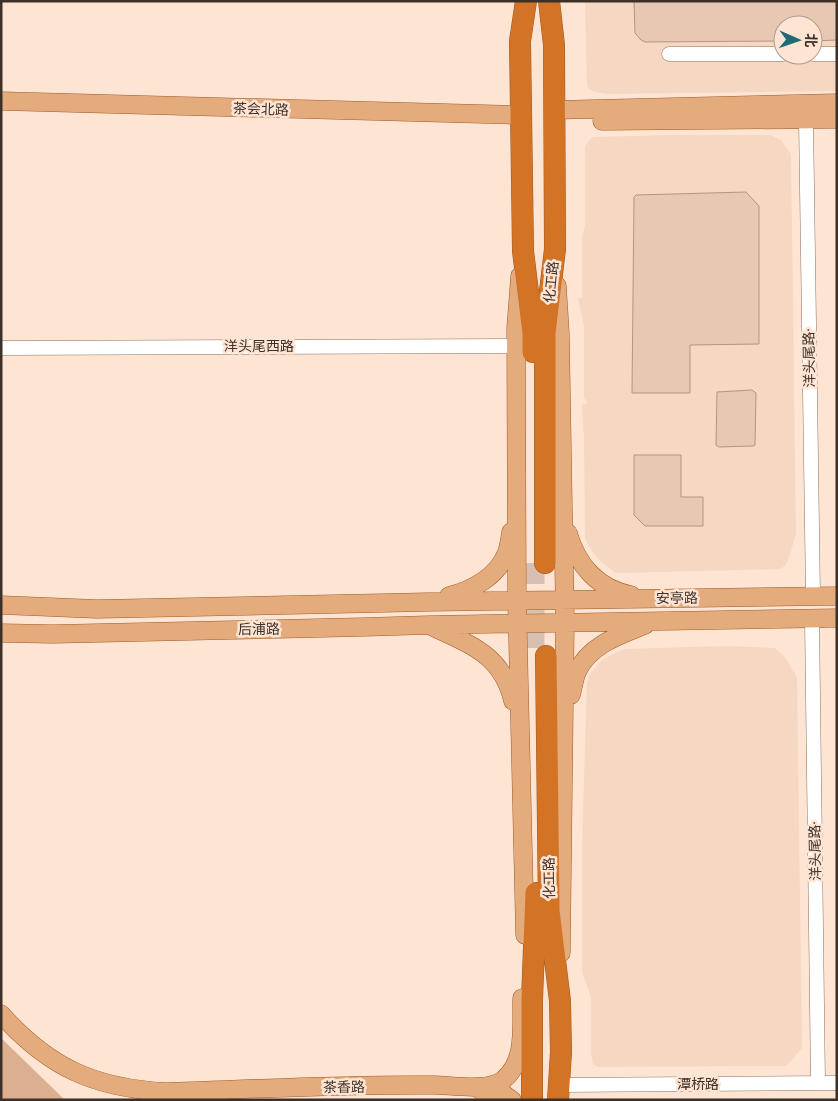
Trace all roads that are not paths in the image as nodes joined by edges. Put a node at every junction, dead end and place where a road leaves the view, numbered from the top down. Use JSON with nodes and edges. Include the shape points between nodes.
{"nodes":[{"id":1,"x":512,"y":1,"type":"edge"},
{"id":2,"x":526,"y":1,"type":"edge"},
{"id":3,"x":549,"y":1,"type":"edge"},
{"id":4,"x":558,"y":1,"type":"edge"},
{"id":5,"x":520,"y":42,"type":"junction"},
{"id":6,"x":554,"y":45,"type":"junction"},
{"id":7,"x":669,"y":54,"type":"dead end"},
{"id":8,"x":773,"y":54,"type":"edge"},
{"id":9,"x":823,"y":54,"type":"edge"},
{"id":10,"x":837,"y":54,"type":"edge"},
{"id":11,"x":1,"y":89,"type":"edge"},
{"id":12,"x":1,"y":101,"type":"edge"},
{"id":13,"x":837,"y":103,"type":"edge"},
{"id":14,"x":520,"y":110,"type":"junction"},
{"id":15,"x":554,"y":116,"type":"junction"},
{"id":16,"x":837,"y":119,"type":"edge"},
{"id":17,"x":806,"y":120,"type":"junction"},
{"id":18,"x":555,"y":249,"type":"junction"},
{"id":19,"x":523,"y":251,"type":"junction"},
{"id":20,"x":516,"y":346,"type":"junction"},
{"id":21,"x":1,"y":348,"type":"edge"},
{"id":22,"x":517,"y":497,"type":"junction"},
{"id":23,"x":563,"y":515,"type":"junction"},
{"id":24,"x":813,"y":596,"type":"junction"},
{"id":25,"x":837,"y":596,"type":"edge"},
{"id":26,"x":654,"y":598,"type":"junction"},
{"id":27,"x":517,"y":600,"type":"junction"},
{"id":28,"x":564,"y":600,"type":"junction"},
{"id":29,"x":429,"y":602,"type":"junction"},
{"id":30,"x":1,"y":605,"type":"edge"},
{"id":31,"x":812,"y":618,"type":"junction"},
{"id":32,"x":837,"y":618,"type":"edge"},
{"id":33,"x":655,"y":621,"type":"junction"},
{"id":34,"x":565,"y":622,"type":"junction"},
{"id":35,"x":518,"y":623,"type":"junction"},
{"id":36,"x":429,"y":624,"type":"junction"},
{"id":37,"x":1,"y":633,"type":"edge"},
{"id":38,"x":564,"y":727,"type":"junction"},
{"id":39,"x":520,"y":730,"type":"junction"},
{"id":40,"x":525,"y":940,"type":"junction"},
{"id":41,"x":532,"y":1000,"type":"junction"},
{"id":42,"x":560,"y":1000,"type":"junction"},
{"id":43,"x":1,"y":1014,"type":"edge"},
{"id":44,"x":1,"y":1032,"type":"edge"},
{"id":45,"x":837,"y":1082,"type":"edge"},
{"id":46,"x":818,"y":1083,"type":"junction"},
{"id":47,"x":559,"y":1092,"type":"edge"},
{"id":48,"x":137,"y":1100,"type":"edge"},
{"id":49,"x":218,"y":1100,"type":"edge"},
{"id":50,"x":512,"y":1100,"type":"edge"},
{"id":51,"x":532,"y":1100,"type":"edge"}],
"edges":[{"from":1,"to":5,"type":"highway"},
{"from":2,"to":5,"type":"highway","name":"化工路"},
{"from":3,"to":6,"type":"highway","name":"化工路"},
{"from":4,"to":6,"type":"highway"},
{"from":5,"to":14,"type":"highway","name":"化工路"},
{"from":6,"to":15,"type":"highway","name":"化工路"},
{"from":7,"to":8,"type":"street"},
{"from":9,"to":10,"type":"street"},
{"from":11,"to":14,"type":"main road","name":"茶会北路"},
{"from":12,"to":14,"type":"main road","name":"茶会北路"},
{"from":13,"to":15,"type":"main road"},
{"from":14,"to":19,"type":"highway","name":"化工路"},
{"from":15,"to":17,"type":"main road"},
{"from":15,"to":18,"type":"highway","name":"化工路"},
{"from":16,"to":17,"type":"main road"},
{"from":17,"to":24,"type":"street","name":"洋头尾路·"},
{"from":18,"to":19,"type":"highway","name":"化工路","via":[[545,333],[540,563],[532,333]]},
{"from":18,"to":23,"type":"main road"},
{"from":19,"to":20,"type":"main road"},
{"from":20,"to":21,"type":"street","name":"洋头尾西路"},
{"from":20,"to":22,"type":"main road"},
{"from":22,"to":27,"type":"main road"},
{"from":22,"to":29,"type":"main road","via":[[507,551],[494,573],[470,589]]},
{"from":23,"to":26,"type":"main road","via":[[571,546],[581,565],[595,578],[622,593]]},
{"from":23,"to":28,"type":"main road"},
{"from":24,"to":25,"type":"main road","name":"安亭路"},
{"from":24,"to":26,"type":"main road","name":"安亭路"},
{"from":26,"to":28,"type":"main road","name":"安亭路"},
{"from":27,"to":28,"type":"main road","name":"安亭路"},
{"from":27,"to":29,"type":"main road","name":"后浦路"},
{"from":27,"to":35,"type":"main road"},
{"from":28,"to":34,"type":"main road"},
{"from":29,"to":30,"type":"main road","name":"后浦路","via":[[97,609]]},
{"from":31,"to":32,"type":"main road","name":"安亭路"},
{"from":31,"to":33,"type":"main road","name":"安亭路"},
{"from":31,"to":46,"type":"street","name":"洋头尾路·"},
{"from":33,"to":34,"type":"main road","name":"安亭路"},
{"from":33,"to":38,"type":"main road","via":[[607,642],[584,660],[576,674]]},
{"from":34,"to":35,"type":"main road","name":"安亭路"},
{"from":34,"to":38,"type":"main road"},
{"from":35,"to":36,"type":"main road","name":"后浦路"},
{"from":35,"to":39,"type":"main road"},
{"from":36,"to":37,"type":"main road","name":"后浦路","via":[[364,628]]},
{"from":36,"to":39,"type":"main road","via":[[493,660],[510,686]]},
{"from":38,"to":42,"type":"main road"},
{"from":39,"to":40,"type":"main road"},
{"from":40,"to":41,"type":"main road"},
{"from":40,"to":43,"type":"main road","name":"茶香路","via":[[518,1063],[505,1079],[490,1086],[433,1084],[166,1092],[128,1088],[84,1076],[59,1064],[29,1042]]},
{"from":41,"to":42,"type":"highway","name":"化工路","via":[[540,657],[549,911]]},
{"from":41,"to":51,"type":"highway","name":"化工路"},
{"from":42,"to":47,"type":"highway","name":"化工路"},
{"from":44,"to":48,"type":"main road","via":[[32,1059],[62,1078],[95,1091]]},
{"from":45,"to":46,"type":"street","name":"潭桥路"},
{"from":46,"to":47,"type":"street","name":"潭桥路"},
{"from":49,"to":50,"type":"main road","name":"茶香路","via":[[484,1090]]}]}
